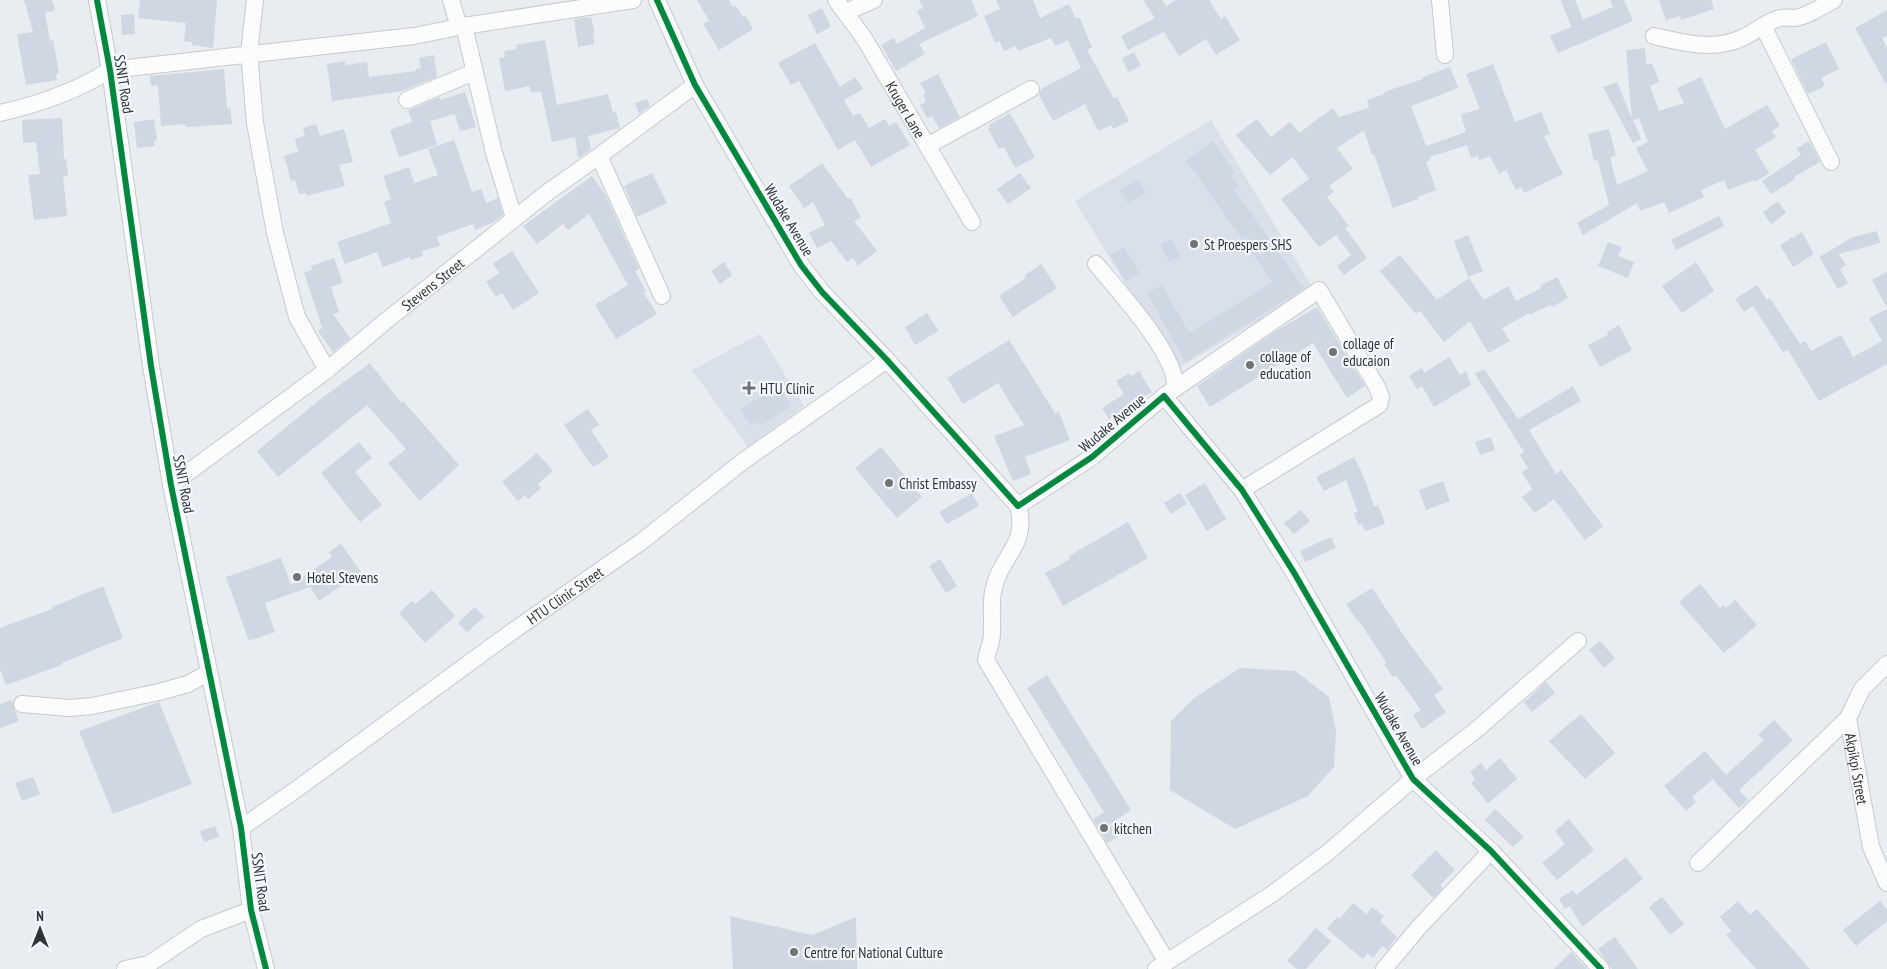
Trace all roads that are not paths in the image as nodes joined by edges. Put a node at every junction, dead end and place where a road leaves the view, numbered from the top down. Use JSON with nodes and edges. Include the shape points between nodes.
{"nodes":[{"id":1,"x":97,"y":0,"type":"edge"},
{"id":2,"x":255,"y":0,"type":"edge"},
{"id":3,"x":451,"y":0,"type":"edge"},
{"id":4,"x":632,"y":0,"type":"edge"},
{"id":5,"x":656,"y":0,"type":"edge"},
{"id":6,"x":874,"y":0,"type":"edge"},
{"id":7,"x":1440,"y":0,"type":"edge"},
{"id":8,"x":1834,"y":0,"type":"edge"},
{"id":9,"x":841,"y":6,"type":"edge"},
{"id":10,"x":461,"y":26,"type":"junction"},
{"id":11,"x":1763,"y":26,"type":"junction"},
{"id":12,"x":1654,"y":36,"type":"dead end"},
{"id":13,"x":249,"y":53,"type":"junction"},
{"id":14,"x":1445,"y":55,"type":"dead end"},
{"id":15,"x":110,"y":70,"type":"junction"},
{"id":16,"x":474,"y":72,"type":"junction"},
{"id":17,"x":695,"y":85,"type":"junction"},
{"id":18,"x":1031,"y":89,"type":"dead end"},
{"id":19,"x":407,"y":100,"type":"dead end"},
{"id":20,"x":0,"y":113,"type":"edge"},
{"id":21,"x":927,"y":146,"type":"junction"},
{"id":22,"x":599,"y":156,"type":"junction"},
{"id":23,"x":1831,"y":162,"type":"dead end"},
{"id":24,"x":514,"y":218,"type":"junction"},
{"id":25,"x":972,"y":222,"type":"dead end"},
{"id":26,"x":1096,"y":264,"type":"dead end"},
{"id":27,"x":662,"y":296,"type":"dead end"},
{"id":28,"x":887,"y":360,"type":"junction"},
{"id":29,"x":327,"y":370,"type":"junction"},
{"id":30,"x":1170,"y":392,"type":"junction"},
{"id":31,"x":171,"y":486,"type":"junction"},
{"id":32,"x":1242,"y":490,"type":"junction"},
{"id":33,"x":1018,"y":506,"type":"junction"},
{"id":34,"x":1578,"y":641,"type":"dead end"},
{"id":35,"x":1887,"y":664,"type":"edge"},
{"id":36,"x":208,"y":672,"type":"junction"},
{"id":37,"x":22,"y":704,"type":"dead end"},
{"id":38,"x":1848,"y":718,"type":"junction"},
{"id":39,"x":1413,"y":779,"type":"junction"},
{"id":40,"x":241,"y":828,"type":"junction"},
{"id":41,"x":1491,"y":851,"type":"junction"},
{"id":42,"x":1698,"y":863,"type":"dead end"},
{"id":43,"x":1887,"y":883,"type":"edge"},
{"id":44,"x":251,"y":910,"type":"junction"},
{"id":45,"x":1162,"y":965,"type":"edge"},
{"id":46,"x":125,"y":969,"type":"edge"},
{"id":47,"x":266,"y":969,"type":"edge"},
{"id":48,"x":1384,"y":969,"type":"edge"},
{"id":49,"x":1601,"y":969,"type":"edge"}],
"edges":[{"from":1,"to":15,"type":"street","name":"SSNIT Road"},
{"from":2,"to":13,"type":"street"},
{"from":3,"to":10,"type":"street"},
{"from":4,"to":10,"type":"street"},
{"from":5,"to":17,"type":"street","name":"Wudake Avenue"},
{"from":6,"to":9,"type":"street"},
{"from":7,"to":14,"type":"street"},
{"from":8,"to":11,"type":"street","via":[[1804,16],[1781,18]]},
{"from":9,"to":21,"type":"street","name":"Kruger Lane","via":[[864,38]]},
{"from":10,"to":13,"type":"street","via":[[414,36]]},
{"from":10,"to":16,"type":"street"},
{"from":11,"to":12,"type":"street","via":[[1742,38],[1711,45]]},
{"from":11,"to":23,"type":"street"},
{"from":13,"to":15,"type":"street"},
{"from":13,"to":29,"type":"street","via":[[255,123],[275,233],[297,318]]},
{"from":15,"to":20,"type":"street","via":[[92,82],[57,97]]},
{"from":15,"to":31,"type":"street","name":"SSNIT Road"},
{"from":16,"to":19,"type":"street"},
{"from":16,"to":24,"type":"street"},
{"from":17,"to":22,"type":"street","name":"Stevens Street"},
{"from":17,"to":28,"type":"street","name":"Wudake Avenue","via":[[801,265],[822,292]]},
{"from":18,"to":21,"type":"street"},
{"from":21,"to":25,"type":"street","name":"Kruger Lane"},
{"from":22,"to":24,"type":"street","name":"Stevens Street"},
{"from":22,"to":27,"type":"street"},
{"from":24,"to":29,"type":"street","name":"Stevens Street"},
{"from":26,"to":30,"type":"street","via":[[1152,334],[1172,368],[1176,379]]},
{"from":28,"to":33,"type":"street","name":"Wudake Avenue"},
{"from":28,"to":40,"type":"street","name":"HTU Clinic Street","via":[[742,462],[641,542]]},
{"from":29,"to":31,"type":"street","name":"Stevens Street"},
{"from":30,"to":32,"type":"street","name":"Wudake Avenue"},
{"from":30,"to":32,"type":"street","via":[[1319,290],[1377,386],[1381,397],[1379,405]]},
{"from":30,"to":33,"type":"street","name":"Wudake Avenue","via":[[1092,457]]},
{"from":31,"to":36,"type":"street","name":"SSNIT Road"},
{"from":32,"to":39,"type":"street","name":"Wudake Avenue","via":[[1293,571]]},
{"from":33,"to":45,"type":"street","via":[[1022,530],[1002,566],[994,590],[991,641],[986,660]]},
{"from":34,"to":39,"type":"street","via":[[1476,730]]},
{"from":35,"to":38,"type":"street","name":"Akpikpi Street","via":[[1862,689]]},
{"from":36,"to":37,"type":"street","via":[[188,684],[92,706],[69,708]]},
{"from":36,"to":40,"type":"street","name":"SSNIT Road"},
{"from":38,"to":42,"type":"street"},
{"from":38,"to":43,"type":"street","name":"Akpikpi Street","via":[[1871,847]]},
{"from":39,"to":41,"type":"street","name":"Wudake Avenue"},
{"from":39,"to":45,"type":"street","via":[[1326,854],[1272,894]]},
{"from":40,"to":44,"type":"street","name":"SSNIT Road"},
{"from":41,"to":48,"type":"street"},
{"from":41,"to":49,"type":"street","name":"Wudake Avenue"},
{"from":44,"to":46,"type":"street","via":[[201,929],[149,964]]},
{"from":44,"to":47,"type":"street","name":"SSNIT Road"}]}
